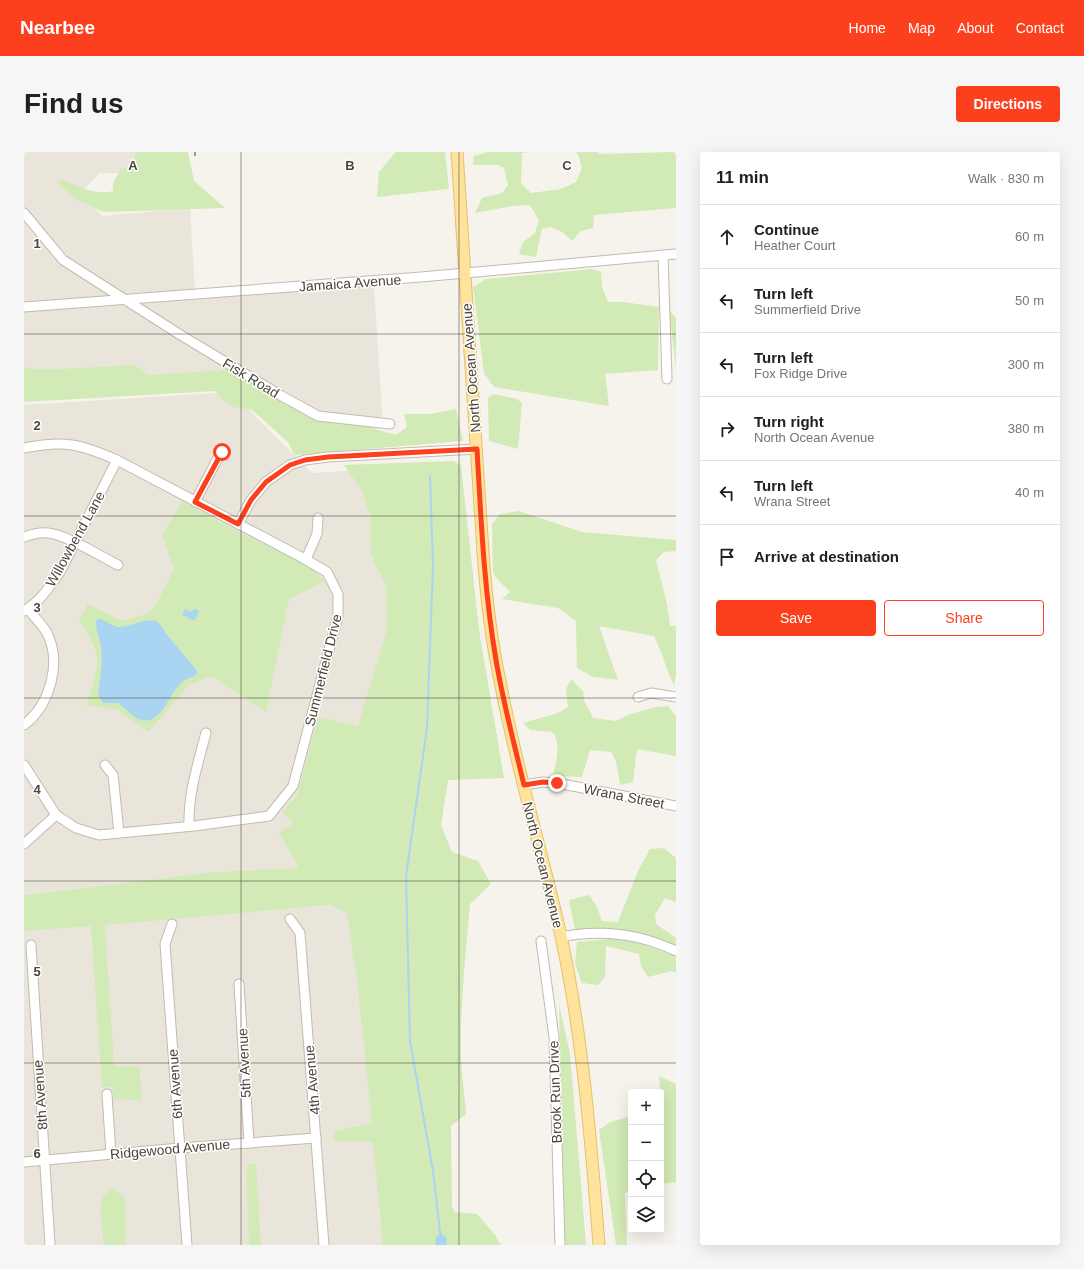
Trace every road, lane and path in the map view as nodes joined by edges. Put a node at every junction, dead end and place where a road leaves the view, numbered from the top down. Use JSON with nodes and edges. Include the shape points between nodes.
{"nodes":[{"id":1,"x":457,"y":152,"type":"edge"},
{"id":2,"x":24,"y":213,"type":"edge"},
{"id":3,"x":676,"y":254,"type":"edge"},
{"id":4,"x":663,"y":255,"type":"junction"},
{"id":5,"x":465,"y":273,"type":"junction"},
{"id":6,"x":124,"y":299,"type":"junction"},
{"id":7,"x":24,"y":307,"type":"edge"},
{"id":8,"x":667,"y":379,"type":"dead end"},
{"id":9,"x":390,"y":424,"type":"dead end"},
{"id":10,"x":24,"y":448,"type":"edge"},
{"id":11,"x":477,"y":449,"type":"junction"},
{"id":12,"x":222,"y":452,"type":"dead end"},
{"id":13,"x":117,"y":460,"type":"junction"},
{"id":14,"x":195,"y":502,"type":"junction"},
{"id":15,"x":318,"y":518,"type":"dead end"},
{"id":16,"x":238,"y":524,"type":"junction"},
{"id":17,"x":24,"y":537,"type":"edge"},
{"id":18,"x":75,"y":542,"type":"junction"},
{"id":19,"x":306,"y":559,"type":"junction"},
{"id":20,"x":118,"y":565,"type":"dead end"},
{"id":21,"x":26,"y":610,"type":"edge"},
{"id":22,"x":638,"y":697,"type":"dead end"},
{"id":23,"x":676,"y":697,"type":"edge"},
{"id":24,"x":24,"y":725,"type":"edge"},
{"id":25,"x":206,"y":733,"type":"dead end"},
{"id":26,"x":24,"y":765,"type":"edge"},
{"id":27,"x":105,"y":765,"type":"dead end"},
{"id":28,"x":524,"y":785,"type":"junction"},
{"id":29,"x":676,"y":806,"type":"edge"},
{"id":30,"x":56,"y":814,"type":"junction"},
{"id":31,"x":189,"y":826,"type":"junction"},
{"id":32,"x":119,"y":833,"type":"junction"},
{"id":33,"x":24,"y":844,"type":"edge"},
{"id":34,"x":290,"y":919,"type":"dead end"},
{"id":35,"x":172,"y":924,"type":"dead end"},
{"id":36,"x":561,"y":937,"type":"junction"},
{"id":37,"x":541,"y":941,"type":"dead end"},
{"id":38,"x":31,"y":945,"type":"dead end"},
{"id":39,"x":676,"y":951,"type":"edge"},
{"id":40,"x":239,"y":984,"type":"dead end"},
{"id":41,"x":107,"y":1094,"type":"dead end"},
{"id":42,"x":316,"y":1138,"type":"junction"},
{"id":43,"x":249,"y":1143,"type":"junction"},
{"id":44,"x":180,"y":1148,"type":"junction"},
{"id":45,"x":111,"y":1154,"type":"junction"},
{"id":46,"x":44,"y":1160,"type":"junction"},
{"id":47,"x":24,"y":1162,"type":"edge"},
{"id":48,"x":50,"y":1245,"type":"edge"},
{"id":49,"x":187,"y":1245,"type":"edge"},
{"id":50,"x":324,"y":1245,"type":"edge"},
{"id":51,"x":560,"y":1245,"type":"edge"},
{"id":52,"x":599,"y":1245,"type":"edge"}],
"edges":[{"from":1,"to":5,"type":"main road","name":"North Ocean Avenue"},
{"from":2,"to":6,"type":"street","name":"Fisk Road","via":[[63,260]]},
{"from":3,"to":4,"type":"street","name":"Jamaica Avenue"},
{"from":4,"to":5,"type":"street","name":"Jamaica Avenue"},
{"from":4,"to":8,"type":"street"},
{"from":5,"to":6,"type":"street","name":"Jamaica Avenue"},
{"from":5,"to":11,"type":"main road","name":"North Ocean Avenue"},
{"from":6,"to":7,"type":"street","name":"Jamaica Avenue"},
{"from":6,"to":9,"type":"street","name":"Fisk Road","via":[[318,416]]},
{"from":10,"to":13,"type":"street","name":"Summerfield Drive","via":[[58,443],[72,444]]},
{"from":11,"to":16,"type":"street","via":[[328,457],[298,462],[266,482],[251,500]]},
{"from":11,"to":28,"type":"main road","name":"North Ocean Avenue","via":[[485,573],[493,640],[500,683]]},
{"from":12,"to":14,"type":"street"},
{"from":13,"to":14,"type":"street","name":"Summerfield Drive"},
{"from":13,"to":18,"type":"street","name":"Willowbend Lane"},
{"from":14,"to":16,"type":"street","name":"Summerfield Drive"},
{"from":15,"to":19,"type":"street","via":[[317,534]]},
{"from":16,"to":19,"type":"street","name":"Summerfield Drive"},
{"from":17,"to":18,"type":"street","via":[[36,533],[49,533]]},
{"from":18,"to":20,"type":"street"},
{"from":18,"to":21,"type":"street","name":"Willowbend Lane","via":[[49,588]]},
{"from":19,"to":31,"type":"street","name":"Summerfield Drive","via":[[327,572],[338,594],[338,616],[293,786],[269,816]]},
{"from":21,"to":24,"type":"street","via":[[47,634],[53,658],[53,676],[42,702]]},
{"from":22,"to":23,"type":"street","via":[[651,693]]},
{"from":25,"to":31,"type":"street","via":[[191,794]]},
{"from":26,"to":30,"type":"street","name":"Summerfield Drive"},
{"from":27,"to":32,"type":"street","via":[[113,775]]},
{"from":28,"to":29,"type":"street","name":"Wrana Street","via":[[557,783]]},
{"from":28,"to":36,"type":"main road","name":"North Ocean Avenue"},
{"from":30,"to":32,"type":"street","name":"Summerfield Drive","via":[[76,828],[99,835]]},
{"from":30,"to":33,"type":"street"},
{"from":31,"to":32,"type":"street","name":"Summerfield Drive"},
{"from":34,"to":42,"type":"street","name":"4th Avenue","via":[[300,933]]},
{"from":35,"to":44,"type":"street","name":"6th Avenue","via":[[165,944]]},
{"from":36,"to":39,"type":"street","via":[[574,934],[625,935]]},
{"from":36,"to":52,"type":"main road","name":"North Ocean Avenue","via":[[576,1014],[586,1087]]},
{"from":37,"to":51,"type":"street","name":"Brook Run Drive","via":[[554,1037]]},
{"from":38,"to":46,"type":"street","name":"8th Avenue"},
{"from":40,"to":43,"type":"street","name":"5th Avenue"},
{"from":41,"to":45,"type":"street"},
{"from":42,"to":43,"type":"street","name":"Ridgewood Avenue"},
{"from":42,"to":50,"type":"street","name":"4th Avenue"},
{"from":43,"to":44,"type":"street","name":"Ridgewood Avenue"},
{"from":44,"to":45,"type":"street","name":"Ridgewood Avenue"},
{"from":44,"to":49,"type":"street","name":"6th Avenue"},
{"from":45,"to":46,"type":"street","name":"Ridgewood Avenue"},
{"from":46,"to":47,"type":"street","name":"Ridgewood Avenue"},
{"from":46,"to":48,"type":"street","name":"8th Avenue"}]}
